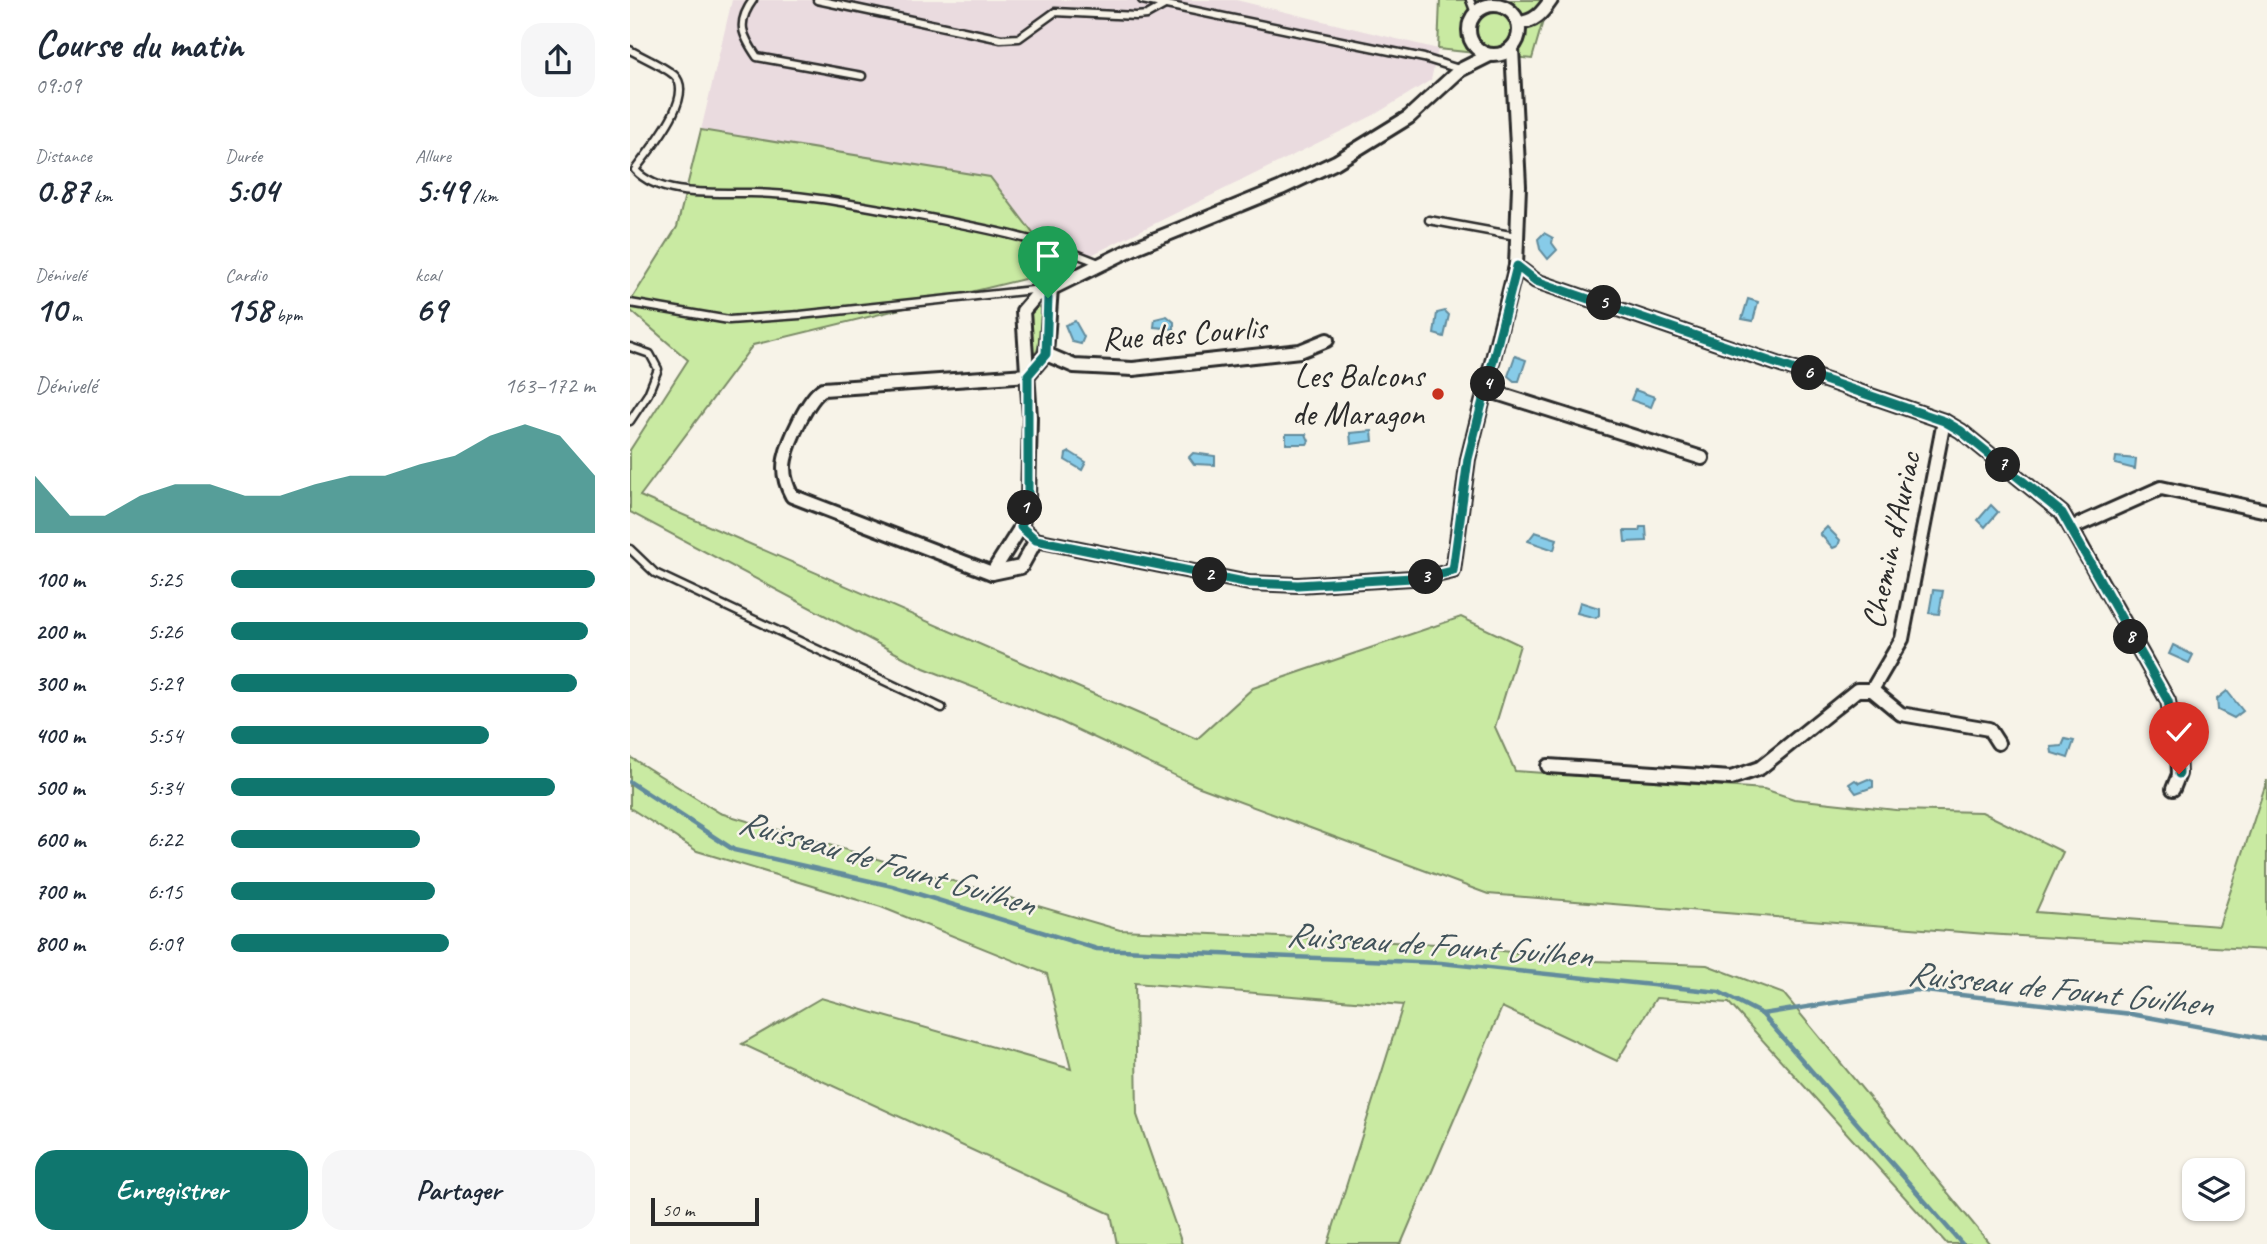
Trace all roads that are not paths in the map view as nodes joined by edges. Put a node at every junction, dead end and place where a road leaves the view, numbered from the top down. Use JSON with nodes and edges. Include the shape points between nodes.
{"nodes":[{"id":1,"x":753,"y":0,"type":"edge"},
{"id":2,"x":817,"y":0,"type":"edge"},
{"id":3,"x":1142,"y":0,"type":"edge"},
{"id":4,"x":1470,"y":0,"type":"edge"},
{"id":5,"x":1517,"y":0,"type":"edge"},
{"id":6,"x":1551,"y":0,"type":"edge"},
{"id":7,"x":1501,"y":3,"type":"edge"},
{"id":8,"x":1165,"y":5,"type":"junction"},
{"id":9,"x":1475,"y":13,"type":"junction"},
{"id":10,"x":1517,"y":20,"type":"junction"},
{"id":11,"x":1472,"y":42,"type":"junction"},
{"id":12,"x":1512,"y":48,"type":"junction"},
{"id":13,"x":630,"y":50,"type":"edge"},
{"id":14,"x":1493,"y":55,"type":"junction"},
{"id":15,"x":1464,"y":68,"type":"junction"},
{"id":16,"x":862,"y":76,"type":"dead end"},
{"id":17,"x":1513,"y":77,"type":"junction"},
{"id":18,"x":1429,"y":220,"type":"dead end"},
{"id":19,"x":1517,"y":236,"type":"junction"},
{"id":20,"x":1101,"y":263,"type":"junction"},
{"id":21,"x":1517,"y":266,"type":"junction"},
{"id":22,"x":1051,"y":288,"type":"junction"},
{"id":23,"x":630,"y":303,"type":"edge"},
{"id":24,"x":1327,"y":340,"type":"dead end"},
{"id":25,"x":630,"y":347,"type":"edge"},
{"id":26,"x":1046,"y":354,"type":"junction"},
{"id":27,"x":1028,"y":375,"type":"junction"},
{"id":28,"x":1487,"y":390,"type":"junction"},
{"id":29,"x":630,"y":421,"type":"edge"},
{"id":30,"x":1944,"y":421,"type":"junction"},
{"id":31,"x":1702,"y":458,"type":"dead end"},
{"id":32,"x":2267,"y":511,"type":"edge"},
{"id":33,"x":1021,"y":527,"type":"junction"},
{"id":34,"x":2071,"y":528,"type":"junction"},
{"id":35,"x":1036,"y":540,"type":"junction"},
{"id":36,"x":630,"y":548,"type":"edge"},
{"id":37,"x":992,"y":573,"type":"junction"},
{"id":38,"x":1872,"y":690,"type":"junction"},
{"id":39,"x":942,"y":708,"type":"dead end"},
{"id":40,"x":1998,"y":743,"type":"dead end"},
{"id":41,"x":1548,"y":766,"type":"dead end"},
{"id":42,"x":2173,"y":789,"type":"dead end"}],
"edges":[{"from":1,"to":16,"type":"lane","via":[[743,14],[744,38],[757,57]]},
{"from":2,"to":8,"type":"lane","via":[[1000,39],[1019,38],[1055,12],[1136,16]]},
{"from":3,"to":8,"type":"lane"},
{"from":4,"to":9,"type":"lane"},
{"from":5,"to":10,"type":"street"},
{"from":6,"to":10,"type":"street","via":[[1541,15],[1529,22]]},
{"from":7,"to":9,"type":"street"},
{"from":7,"to":10,"type":"street"},
{"from":8,"to":15,"type":"lane"},
{"from":9,"to":11,"type":"street","via":[[1469,27]]},
{"from":10,"to":12,"type":"street","via":[[1519,37]]},
{"from":11,"to":14,"type":"street"},
{"from":11,"to":15,"type":"street"},
{"from":12,"to":14,"type":"street"},
{"from":12,"to":17,"type":"street"},
{"from":13,"to":20,"type":"lane","via":[[676,76],[682,91],[677,108],[635,170],[646,182],[686,190],[837,201],[1043,244]]},
{"from":14,"to":15,"type":"street"},
{"from":14,"to":17,"type":"street"},
{"from":15,"to":20,"type":"street","via":[[1409,117],[1336,162]]},
{"from":17,"to":19,"type":"street"},
{"from":18,"to":19,"type":"lane"},
{"from":19,"to":21,"type":"street"},
{"from":20,"to":22,"type":"street"},
{"from":21,"to":28,"type":"street"},
{"from":21,"to":30,"type":"street","via":[[1536,281]]},
{"from":22,"to":23,"type":"lane","via":[[729,320]]},
{"from":22,"to":26,"type":"street"},
{"from":22,"to":27,"type":"street","via":[[1023,311]]},
{"from":24,"to":26,"type":"street","name":"Rue des Courlis","via":[[1300,351],[1133,369],[1074,366]]},
{"from":25,"to":29,"type":"lane","via":[[650,354],[658,369]]},
{"from":26,"to":27,"type":"street"},
{"from":27,"to":33,"type":"street","via":[[1028,499]]},
{"from":27,"to":37,"type":"street","via":[[823,389],[812,396],[785,459],[785,482],[792,496]]},
{"from":28,"to":31,"type":"street"},
{"from":28,"to":35,"type":"street","via":[[1468,459],[1453,571],[1428,577],[1298,585],[1249,583]]},
{"from":30,"to":34,"type":"street","via":[[2062,513]]},
{"from":30,"to":38,"type":"street","name":"Chemin d'Auriac","via":[[1902,639]]},
{"from":32,"to":34,"type":"street","via":[[2161,488]]},
{"from":33,"to":35,"type":"street"},
{"from":33,"to":37,"type":"street"},
{"from":34,"to":42,"type":"street","via":[[2168,701],[2178,751],[2179,774]]},
{"from":35,"to":37,"type":"street","via":[[1021,567]]},
{"from":36,"to":39,"type":"lane","via":[[655,573]]},
{"from":38,"to":40,"type":"street","via":[[1901,714],[1989,729]]},
{"from":38,"to":41,"type":"street","via":[[1857,690],[1760,768],[1731,778]]}]}
